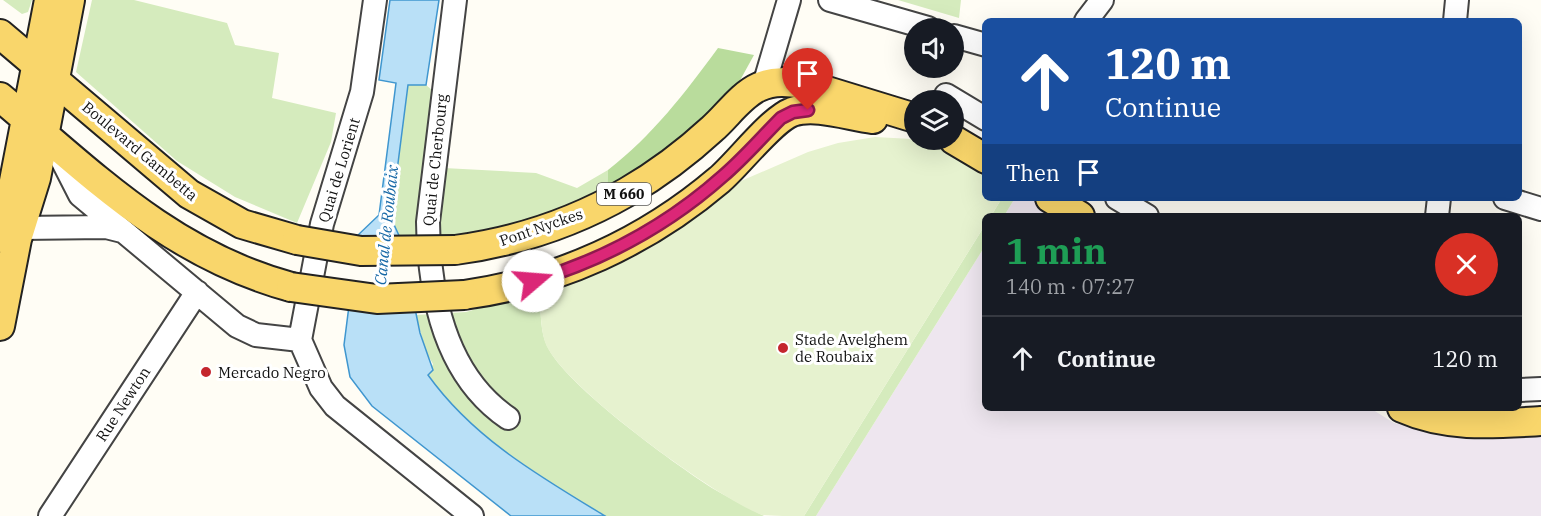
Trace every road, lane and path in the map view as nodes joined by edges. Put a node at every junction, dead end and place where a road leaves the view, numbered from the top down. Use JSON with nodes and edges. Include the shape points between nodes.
{"nodes":[{"id":1,"x":49,"y":0,"type":"edge"},
{"id":2,"x":70,"y":0,"type":"edge"},
{"id":3,"x":375,"y":0,"type":"edge"},
{"id":4,"x":455,"y":0,"type":"edge"},
{"id":5,"x":789,"y":0,"type":"edge"},
{"id":6,"x":830,"y":0,"type":"edge"},
{"id":7,"x":1102,"y":0,"type":"edge"},
{"id":8,"x":1457,"y":0,"type":"edge"},
{"id":9,"x":1088,"y":18,"type":"edge"},
{"id":10,"x":1455,"y":18,"type":"edge"},
{"id":11,"x":904,"y":21,"type":"edge"},
{"id":12,"x":0,"y":34,"type":"edge"},
{"id":13,"x":964,"y":39,"type":"edge"},
{"id":14,"x":982,"y":44,"type":"edge"},
{"id":15,"x":0,"y":83,"type":"edge"},
{"id":16,"x":764,"y":85,"type":"junction"},
{"id":17,"x":0,"y":97,"type":"edge"},
{"id":18,"x":41,"y":104,"type":"junction"},
{"id":19,"x":964,"y":106,"type":"edge"},
{"id":20,"x":904,"y":115,"type":"edge"},
{"id":21,"x":982,"y":117,"type":"edge"},
{"id":22,"x":904,"y":124,"type":"edge"},
{"id":23,"x":964,"y":146,"type":"edge"},
{"id":24,"x":982,"y":157,"type":"edge"},
{"id":25,"x":1055,"y":201,"type":"edge"},
{"id":26,"x":1122,"y":201,"type":"edge"},
{"id":27,"x":1515,"y":201,"type":"edge"},
{"id":28,"x":1541,"y":209,"type":"edge"},
{"id":29,"x":1075,"y":213,"type":"edge"},
{"id":30,"x":1142,"y":213,"type":"edge"},
{"id":31,"x":122,"y":231,"type":"junction"},
{"id":32,"x":6,"y":234,"type":"edge"},
{"id":33,"x":297,"y":240,"type":"joint"},
{"id":34,"x":196,"y":292,"type":"junction"},
{"id":35,"x":0,"y":326,"type":"edge"},
{"id":36,"x":300,"y":339,"type":"junction"},
{"id":37,"x":1541,"y":389,"type":"edge"},
{"id":38,"x":1522,"y":390,"type":"edge"},
{"id":39,"x":1410,"y":411,"type":"edge"},
{"id":40,"x":508,"y":418,"type":"dead end"},
{"id":41,"x":1541,"y":421,"type":"edge"},
{"id":42,"x":50,"y":516,"type":"edge"},
{"id":43,"x":472,"y":516,"type":"edge"}],
"edges":[{"from":1,"to":18,"type":"main road"},
{"from":2,"to":18,"type":"main road"},
{"from":3,"to":36,"type":"street","name":"Quai de Lorient","via":[[362,92],[322,224]]},
{"from":4,"to":40,"type":"street","name":"Quai de Cherbourg","via":[[428,222],[429,255],[441,320],[451,349],[466,376]]},
{"from":5,"to":16,"type":"street"},
{"from":6,"to":11,"type":"street"},
{"from":7,"to":9,"type":"street"},
{"from":8,"to":10,"type":"street"},
{"from":12,"to":18,"type":"main road","name":"Boulevard Gambetta","number":"M 660"},
{"from":13,"to":14,"type":"street"},
{"from":15,"to":18,"type":"main road"},
{"from":16,"to":20,"type":"main road","via":[[804,84]]},
{"from":16,"to":33,"type":"main road","name":"Pont Nyckes","number":"M 660","bridge":true,"via":[[690,149],[624,194],[540,231],[455,250],[361,251]]},
{"from":17,"to":18,"type":"main road","name":"Boulevard Gambetta","number":"M 660"},
{"from":18,"to":22,"type":"main road","name":"Boulevard Gambetta","number":"M 660","bridge":true,"via":[[143,215],[183,243],[247,274],[291,287],[377,299],[504,289],[554,275],[638,238],[704,193],[787,114],[808,110]]},
{"from":18,"to":31,"type":"street","name":"Boulevard Gambetta","via":[[77,192]]},
{"from":18,"to":32,"type":"main road"},
{"from":18,"to":33,"type":"main road","name":"Boulevard Gambetta","number":"M 660","via":[[242,224]]},
{"from":19,"to":21,"type":"street"},
{"from":23,"to":24,"type":"main road"},
{"from":25,"to":29,"type":"main road"},
{"from":26,"to":30,"type":"street"},
{"from":27,"to":28,"type":"street"},
{"from":31,"to":32,"type":"street","via":[[106,227]]},
{"from":31,"to":34,"type":"street","name":"Boulevard Gambetta"},
{"from":32,"to":35,"type":"main road"},
{"from":34,"to":36,"type":"street","name":"Boulevard Gambetta","via":[[243,331]]},
{"from":34,"to":42,"type":"street","name":"Rue Newton"},
{"from":36,"to":43,"type":"street","via":[[321,388],[335,406]]},
{"from":37,"to":38,"type":"street"},
{"from":39,"to":41,"type":"main road","via":[[1463,423]]}]}
